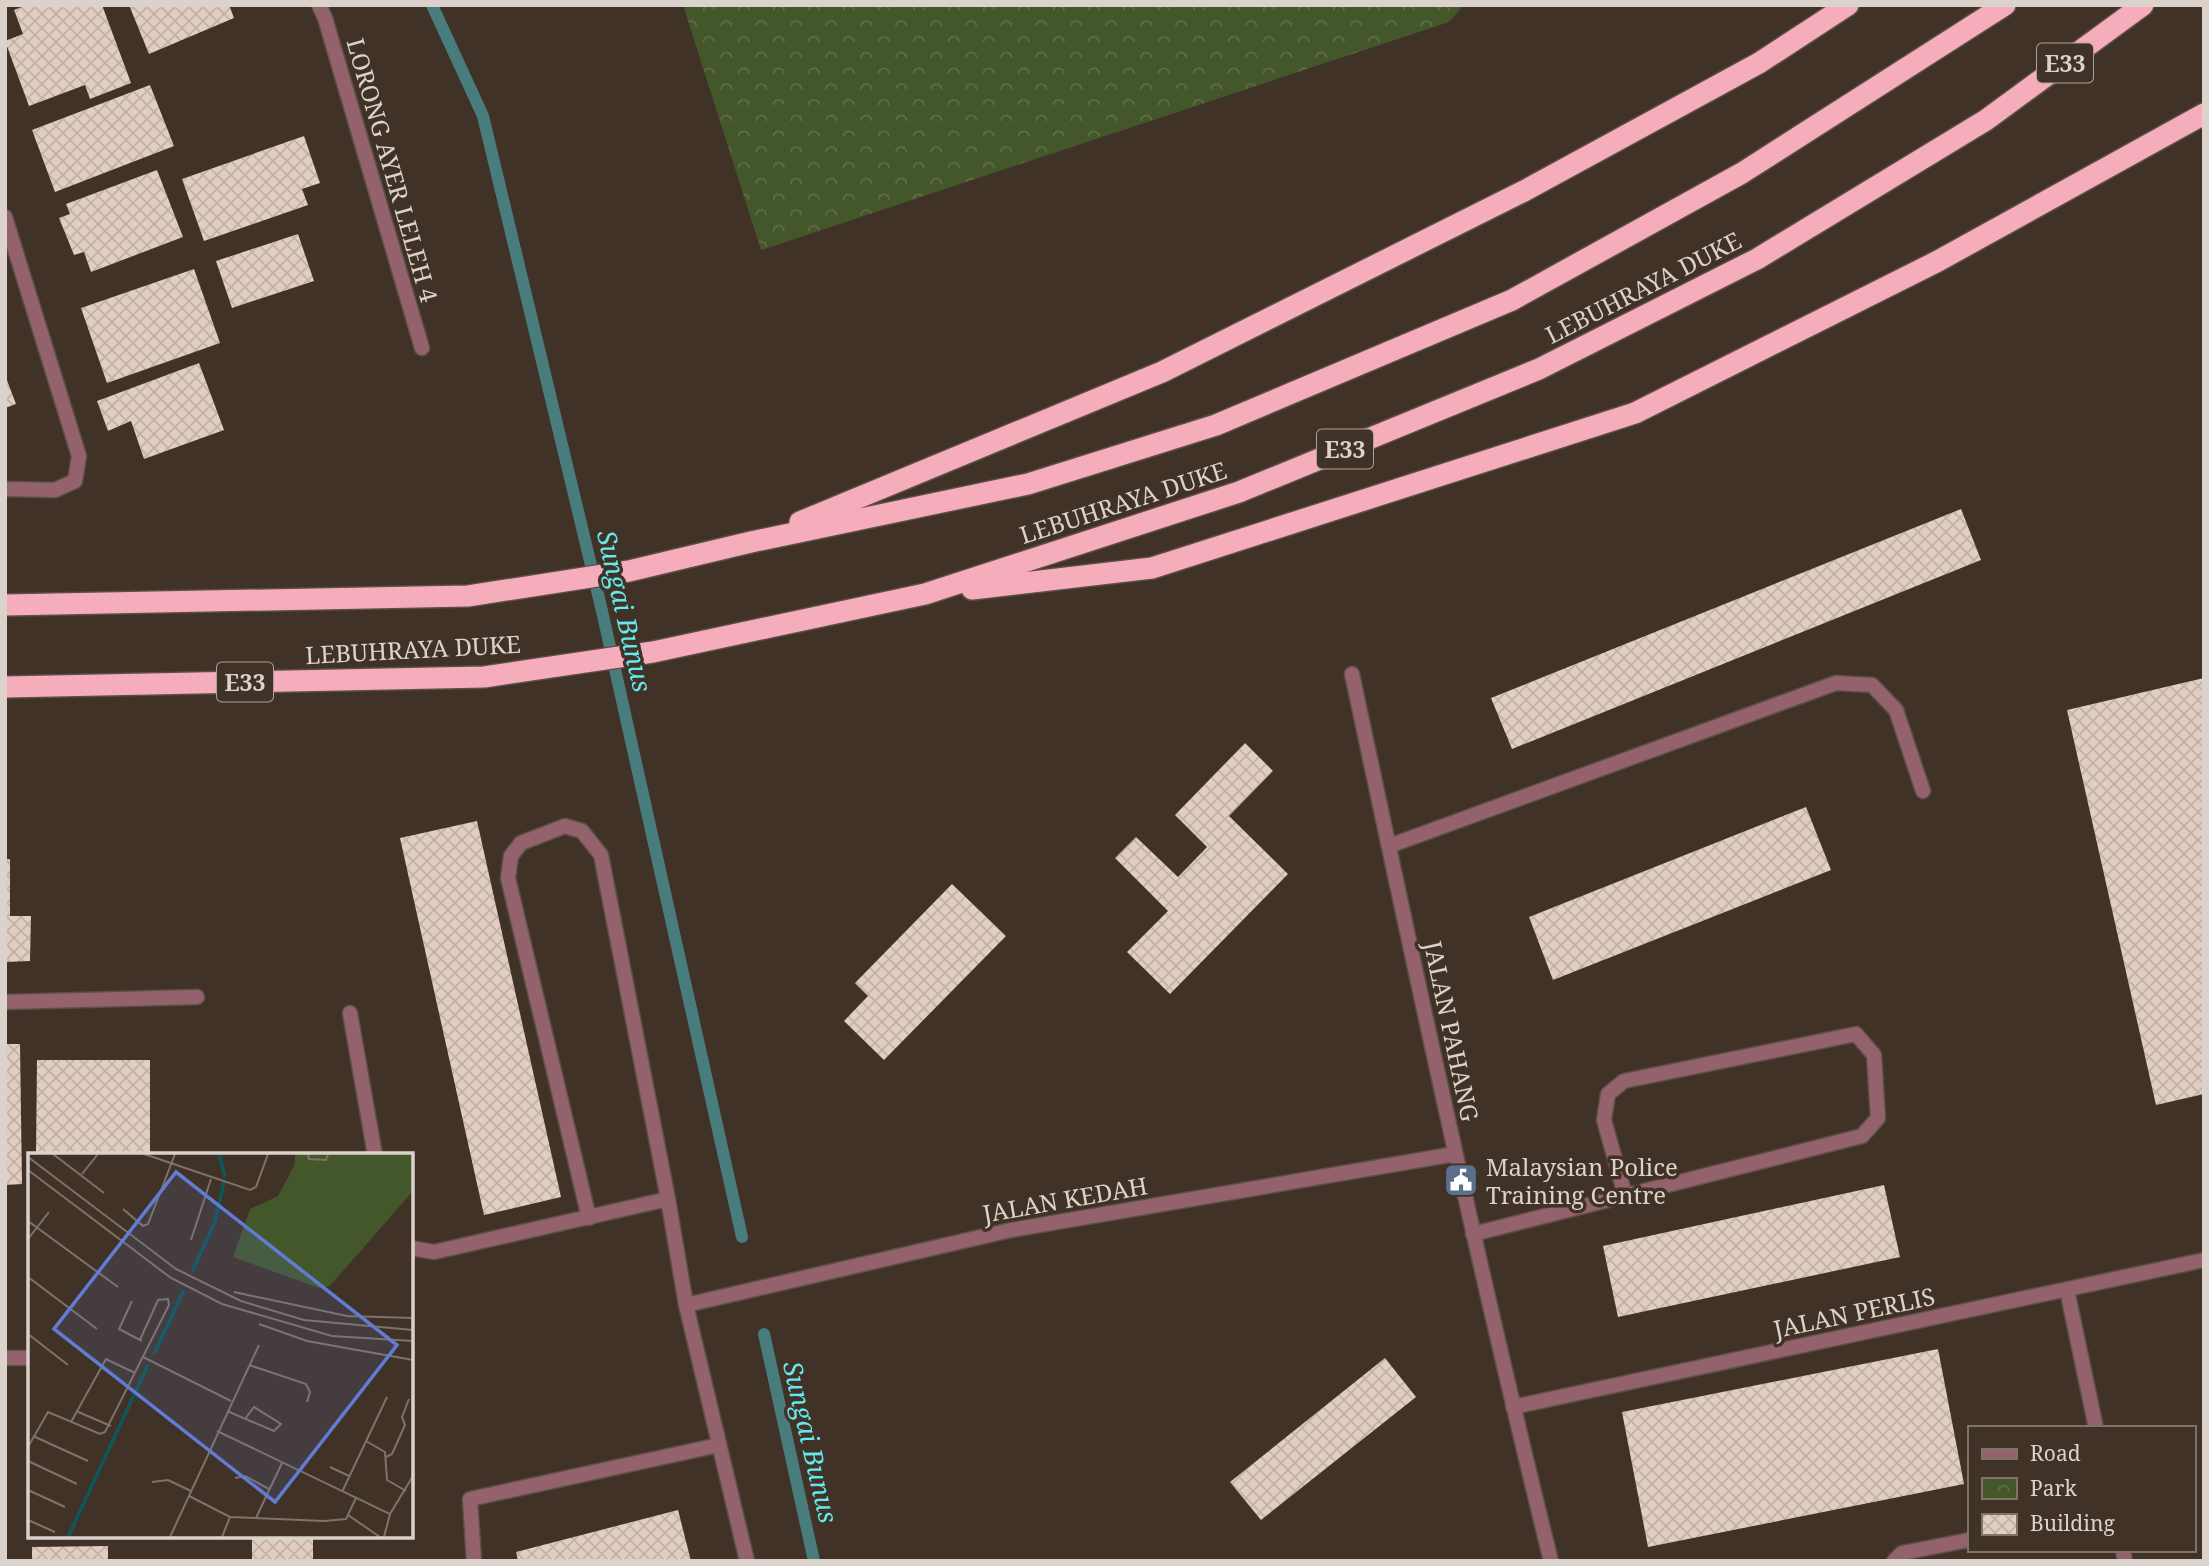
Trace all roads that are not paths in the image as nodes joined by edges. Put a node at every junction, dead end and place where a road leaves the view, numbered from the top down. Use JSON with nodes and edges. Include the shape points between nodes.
{"nodes":[{"id":1,"x":318,"y":5,"type":"edge"},
{"id":2,"x":1848,"y":5,"type":"edge"},
{"id":3,"x":2144,"y":5,"type":"edge"},
{"id":4,"x":2004,"y":6,"type":"edge"},
{"id":5,"x":2204,"y":114,"type":"edge"},
{"id":6,"x":5,"y":217,"type":"edge"},
{"id":7,"x":422,"y":348,"type":"dead end"},
{"id":8,"x":5,"y":489,"type":"edge"},
{"id":9,"x":751,"y":542,"type":"junction"},
{"id":10,"x":925,"y":594,"type":"junction"},
{"id":11,"x":5,"y":606,"type":"edge"},
{"id":12,"x":1352,"y":674,"type":"dead end"},
{"id":13,"x":5,"y":687,"type":"edge"},
{"id":14,"x":1923,"y":791,"type":"dead end"},
{"id":15,"x":1389,"y":846,"type":"junction"},
{"id":16,"x":197,"y":997,"type":"dead end"},
{"id":17,"x":5,"y":1002,"type":"edge"},
{"id":18,"x":350,"y":1013,"type":"dead end"},
{"id":19,"x":375,"y":1153,"type":"edge"},
{"id":20,"x":1455,"y":1154,"type":"junction"},
{"id":21,"x":1625,"y":1195,"type":"junction"},
{"id":22,"x":668,"y":1199,"type":"junction"},
{"id":23,"x":589,"y":1218,"type":"junction"},
{"id":24,"x":1474,"y":1234,"type":"junction"},
{"id":25,"x":413,"y":1248,"type":"edge"},
{"id":26,"x":2204,"y":1260,"type":"edge"},
{"id":27,"x":2067,"y":1290,"type":"junction"},
{"id":28,"x":686,"y":1306,"type":"junction"},
{"id":29,"x":5,"y":1358,"type":"edge"},
{"id":30,"x":28,"y":1358,"type":"edge"},
{"id":31,"x":1513,"y":1407,"type":"junction"},
{"id":32,"x":2096,"y":1426,"type":"edge"},
{"id":33,"x":719,"y":1445,"type":"junction"},
{"id":34,"x":1968,"y":1539,"type":"edge"},
{"id":35,"x":474,"y":1561,"type":"edge"},
{"id":36,"x":747,"y":1561,"type":"edge"},
{"id":37,"x":1551,"y":1561,"type":"edge"},
{"id":38,"x":1894,"y":1561,"type":"edge"}],
"edges":[{"from":1,"to":7,"type":"street","name":"LORONG AYER LELEH 4"},
{"from":2,"to":9,"type":"highway","via":[[1759,63],[1524,191],[1162,372]]},
{"from":3,"to":10,"type":"highway","name":"LEBUHRAYA DUKE","number":"E33","via":[[1986,120],[1757,259],[1539,369],[1239,492]]},
{"from":4,"to":9,"type":"highway","name":"LEBUHRAYA DUKE","via":[[1742,173],[1512,300],[1216,425],[1028,484]]},
{"from":5,"to":10,"type":"highway","via":[[1938,261],[1635,412],[1152,568]]},
{"from":6,"to":8,"type":"street","via":[[79,456],[75,481],[55,490]]},
{"from":9,"to":11,"type":"highway","name":"LEBUHRAYA DUKE","via":[[629,571],[468,597]]},
{"from":10,"to":13,"type":"highway","name":"LEBUHRAYA DUKE","number":"E33","via":[[653,652],[484,677]]},
{"from":12,"to":15,"type":"street","name":"JALAN PAHANG"},
{"from":14,"to":15,"type":"street","via":[[1896,710],[1872,685],[1836,683]]},
{"from":15,"to":20,"type":"street","name":"JALAN PAHANG"},
{"from":16,"to":17,"type":"street"},
{"from":18,"to":19,"type":"street"},
{"from":20,"to":24,"type":"street","name":"JALAN PAHANG"},
{"from":20,"to":28,"type":"street","name":"JALAN KEDAH","via":[[1011,1230]]},
{"from":21,"to":21,"type":"street","via":[[1862,1136],[1878,1118],[1874,1055],[1856,1034],[1624,1081],[1608,1094],[1604,1120]]},
{"from":21,"to":24,"type":"street"},
{"from":22,"to":23,"type":"street"},
{"from":22,"to":23,"type":"street","via":[[601,855],[582,831],[565,827],[520,843],[511,856],[508,878]]},
{"from":22,"to":28,"type":"street"},
{"from":23,"to":25,"type":"street","via":[[434,1252]]},
{"from":24,"to":31,"type":"street","name":"JALAN PAHANG"},
{"from":26,"to":27,"type":"street","name":"JALAN PERLIS"},
{"from":27,"to":31,"type":"street","name":"JALAN PERLIS"},
{"from":27,"to":32,"type":"street"},
{"from":28,"to":33,"type":"street"},
{"from":29,"to":30,"type":"street"},
{"from":31,"to":37,"type":"street","name":"JALAN PAHANG"},
{"from":33,"to":35,"type":"street","via":[[470,1499]]},
{"from":33,"to":36,"type":"street"},
{"from":34,"to":38,"type":"street","via":[[1902,1553]]}]}
